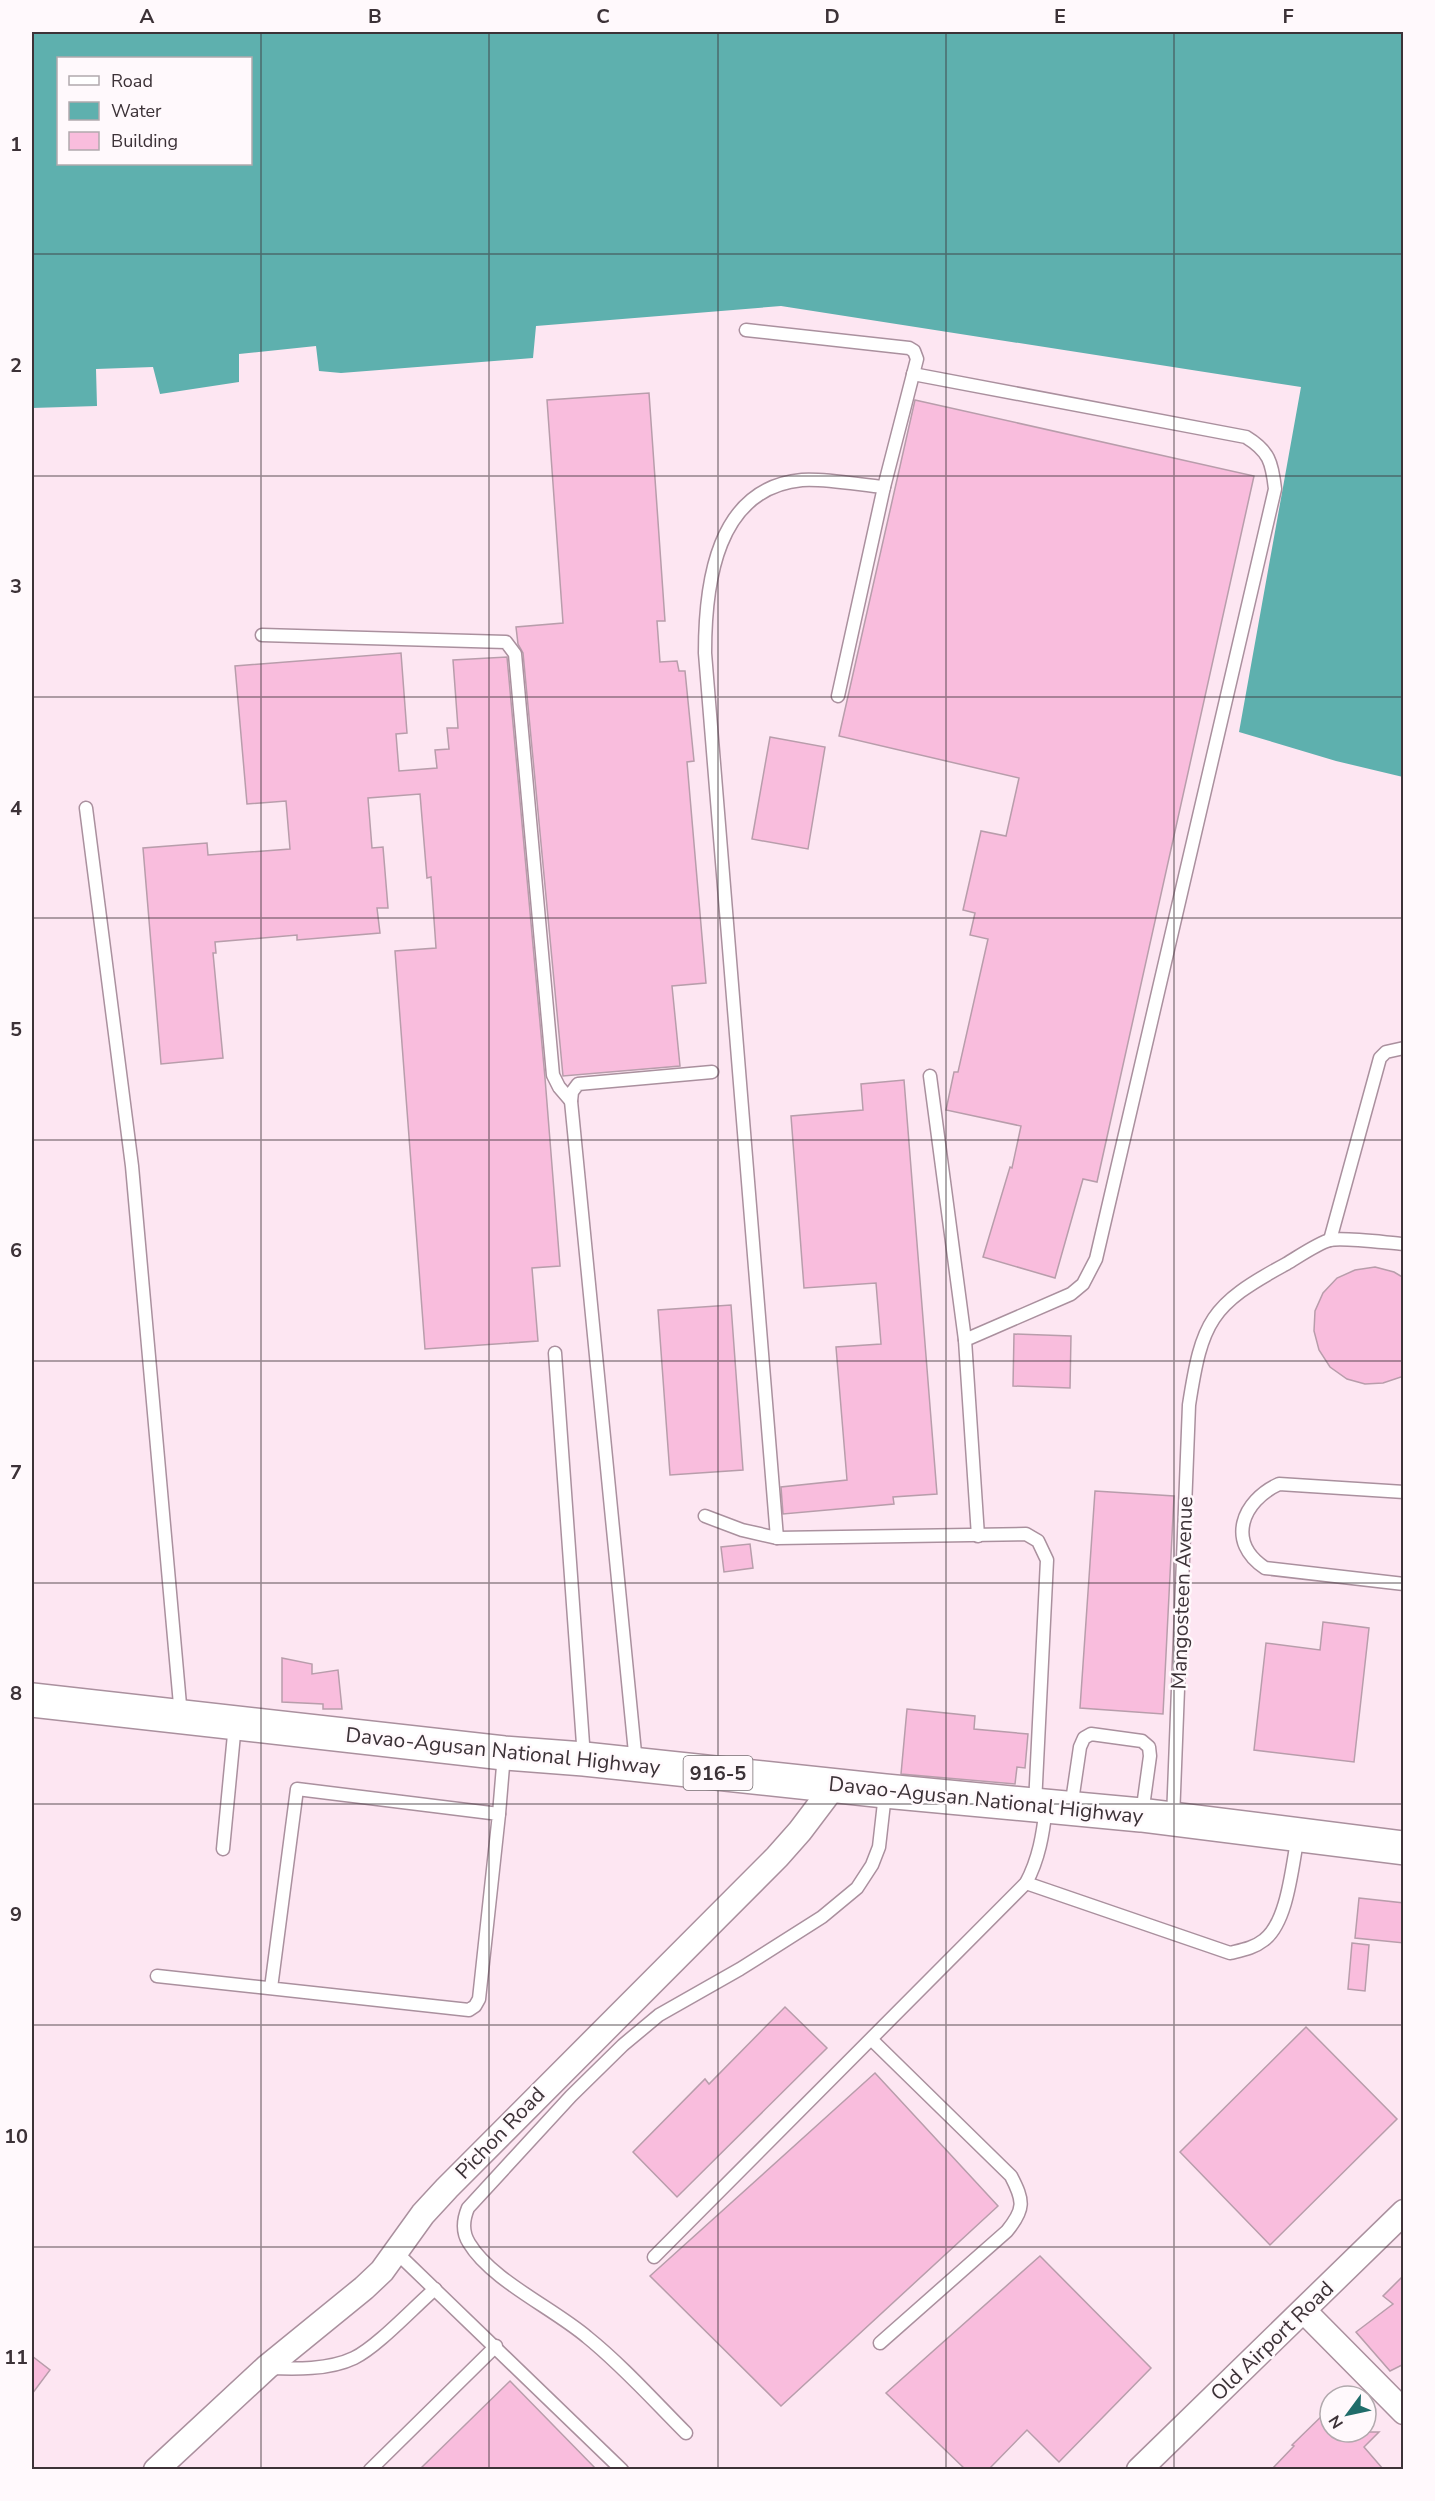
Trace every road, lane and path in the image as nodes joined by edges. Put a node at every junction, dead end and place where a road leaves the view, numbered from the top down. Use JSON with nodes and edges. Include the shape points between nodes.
{"nodes":[{"id":1,"x":746,"y":330,"type":"dead end"},
{"id":2,"x":913,"y":374,"type":"junction"},
{"id":3,"x":884,"y":487,"type":"junction"},
{"id":4,"x":262,"y":635,"type":"dead end"},
{"id":5,"x":838,"y":696,"type":"dead end"},
{"id":6,"x":86,"y":808,"type":"dead end"},
{"id":7,"x":1404,"y":1048,"type":"edge"},
{"id":8,"x":712,"y":1071,"type":"dead end"},
{"id":9,"x":930,"y":1076,"type":"dead end"},
{"id":10,"x":571,"y":1101,"type":"junction"},
{"id":11,"x":1330,"y":1240,"type":"junction"},
{"id":12,"x":1404,"y":1244,"type":"edge"},
{"id":13,"x":966,"y":1340,"type":"junction"},
{"id":14,"x":555,"y":1353,"type":"dead end"},
{"id":15,"x":1404,"y":1492,"type":"edge"},
{"id":16,"x":705,"y":1516,"type":"dead end"},
{"id":17,"x":978,"y":1536,"type":"junction"},
{"id":18,"x":777,"y":1538,"type":"junction"},
{"id":19,"x":1404,"y":1584,"type":"edge"},
{"id":20,"x":32,"y":1700,"type":"edge"},
{"id":21,"x":181,"y":1717,"type":"junction"},
{"id":22,"x":235,"y":1723,"type":"junction"},
{"id":23,"x":504,"y":1753,"type":"junction"},
{"id":24,"x":584,"y":1759,"type":"junction"},
{"id":25,"x":636,"y":1764,"type":"junction"},
{"id":26,"x":834,"y":1786,"type":"junction"},
{"id":27,"x":885,"y":1791,"type":"junction"},
{"id":28,"x":1050,"y":1807,"type":"junction"},
{"id":29,"x":499,"y":1814,"type":"junction"},
{"id":30,"x":1141,"y":1815,"type":"junction"},
{"id":31,"x":1173,"y":1820,"type":"junction"},
{"id":32,"x":1298,"y":1835,"type":"junction"},
{"id":33,"x":1404,"y":1848,"type":"edge"},
{"id":34,"x":224,"y":1849,"type":"dead end"},
{"id":35,"x":1026,"y":1883,"type":"junction"},
{"id":36,"x":157,"y":1976,"type":"dead end"},
{"id":37,"x":271,"y":1988,"type":"junction"},
{"id":38,"x":872,"y":2040,"type":"junction"},
{"id":39,"x":1404,"y":2212,"type":"edge"},
{"id":40,"x":396,"y":2252,"type":"junction"},
{"id":41,"x":654,"y":2257,"type":"dead end"},
{"id":42,"x":435,"y":2289,"type":"junction"},
{"id":43,"x":1304,"y":2311,"type":"junction"},
{"id":44,"x":880,"y":2343,"type":"dead end"},
{"id":45,"x":496,"y":2346,"type":"junction"},
{"id":46,"x":267,"y":2367,"type":"junction"},
{"id":47,"x":1404,"y":2412,"type":"edge"},
{"id":48,"x":686,"y":2433,"type":"dead end"},
{"id":49,"x":156,"y":2469,"type":"edge"},
{"id":50,"x":370,"y":2469,"type":"edge"},
{"id":51,"x":622,"y":2469,"type":"edge"},
{"id":52,"x":1139,"y":2469,"type":"edge"}],
"edges":[{"from":1,"to":2,"type":"lane","via":[[912,349],[917,359]]},
{"from":2,"to":3,"type":"lane"},
{"from":2,"to":13,"type":"lane","via":[[1246,437],[1266,454],[1273,468],[1275,489],[1096,1259],[1083,1284],[1071,1294]]},
{"from":3,"to":5,"type":"lane"},
{"from":3,"to":18,"type":"lane","via":[[803,480],[774,486],[752,497],[732,519],[719,551],[705,624]]},
{"from":4,"to":10,"type":"lane","via":[[506,642],[512,647],[553,1075]]},
{"from":6,"to":21,"type":"lane","via":[[132,1166]]},
{"from":7,"to":11,"type":"lane","via":[[1386,1052],[1380,1058]]},
{"from":8,"to":10,"type":"lane","via":[[578,1084]]},
{"from":9,"to":13,"type":"lane"},
{"from":10,"to":25,"type":"lane"},
{"from":11,"to":12,"type":"lane"},
{"from":11,"to":31,"type":"lane","name":"Mangosteen Avenue","via":[[1232,1296],[1202,1339],[1189,1405]]},
{"from":13,"to":17,"type":"lane"},
{"from":14,"to":24,"type":"lane"},
{"from":15,"to":19,"type":"lane","via":[[1279,1484],[1254,1500],[1242,1532],[1248,1553],[1265,1569]]},
{"from":16,"to":18,"type":"lane"},
{"from":17,"to":18,"type":"lane"},
{"from":17,"to":28,"type":"lane","via":[[1026,1534],[1038,1541],[1047,1560]]},
{"from":20,"to":21,"type":"main road","name":"Davao-Agusan National Highway","number":"916-5"},
{"from":21,"to":22,"type":"main road","name":"Davao-Agusan National Highway","number":"916-5"},
{"from":22,"to":23,"type":"main road","name":"Davao-Agusan National Highway","number":"916-5"},
{"from":22,"to":34,"type":"lane"},
{"from":23,"to":24,"type":"main road","name":"Davao-Agusan National Highway","number":"916-5"},
{"from":23,"to":29,"type":"lane"},
{"from":24,"to":25,"type":"main road","name":"Davao-Agusan National Highway","number":"916-5"},
{"from":25,"to":26,"type":"main road","name":"Davao-Agusan National Highway","number":"916-5"},
{"from":26,"to":27,"type":"main road","name":"Davao-Agusan National Highway","number":"916-5"},
{"from":26,"to":40,"type":"street","name":"Pichon Road","via":[[777,1857],[447,2188]]},
{"from":27,"to":28,"type":"main road","name":"Davao-Agusan National Highway","number":"916-5"},
{"from":27,"to":48,"type":"lane","via":[[879,1847],[857,1888],[822,1917],[659,2015],[623,2045],[555,2113],[468,2208],[464,2218],[469,2243],[483,2259],[508,2283],[589,2338]]},
{"from":28,"to":30,"type":"main road","name":"Davao-Agusan National Highway","number":"916-5"},
{"from":28,"to":30,"type":"lane","via":[[1084,1738],[1091,1734],[1142,1741],[1149,1747]]},
{"from":28,"to":35,"type":"lane","via":[[1035,1866]]},
{"from":29,"to":37,"type":"lane","via":[[479,1999],[475,2006],[469,2010]]},
{"from":29,"to":37,"type":"lane","via":[[297,1789]]},
{"from":30,"to":31,"type":"main road","name":"Davao-Agusan National Highway","number":"916-5"},
{"from":31,"to":32,"type":"main road","name":"Davao-Agusan National Highway","number":"916-5"},
{"from":32,"to":33,"type":"main road","name":"Davao-Agusan National Highway","number":"916-5"},
{"from":32,"to":35,"type":"lane","via":[[1279,1924],[1265,1940],[1230,1953]]},
{"from":35,"to":38,"type":"lane"},
{"from":36,"to":37,"type":"lane"},
{"from":38,"to":41,"type":"lane"},
{"from":38,"to":44,"type":"lane","via":[[1011,2176],[1022,2205],[1007,2231]]},
{"from":39,"to":43,"type":"street","name":"Old Airport Road"},
{"from":40,"to":42,"type":"lane"},
{"from":40,"to":46,"type":"street","name":"Pichon Road","via":[[364,2288]]},
{"from":42,"to":45,"type":"lane"},
{"from":42,"to":46,"type":"lane","via":[[355,2357],[324,2366]]},
{"from":43,"to":47,"type":"street"},
{"from":43,"to":52,"type":"street","name":"Old Airport Road"},
{"from":45,"to":50,"type":"lane"},
{"from":45,"to":51,"type":"lane"},
{"from":46,"to":49,"type":"street","name":"Pichon Road"}]}
